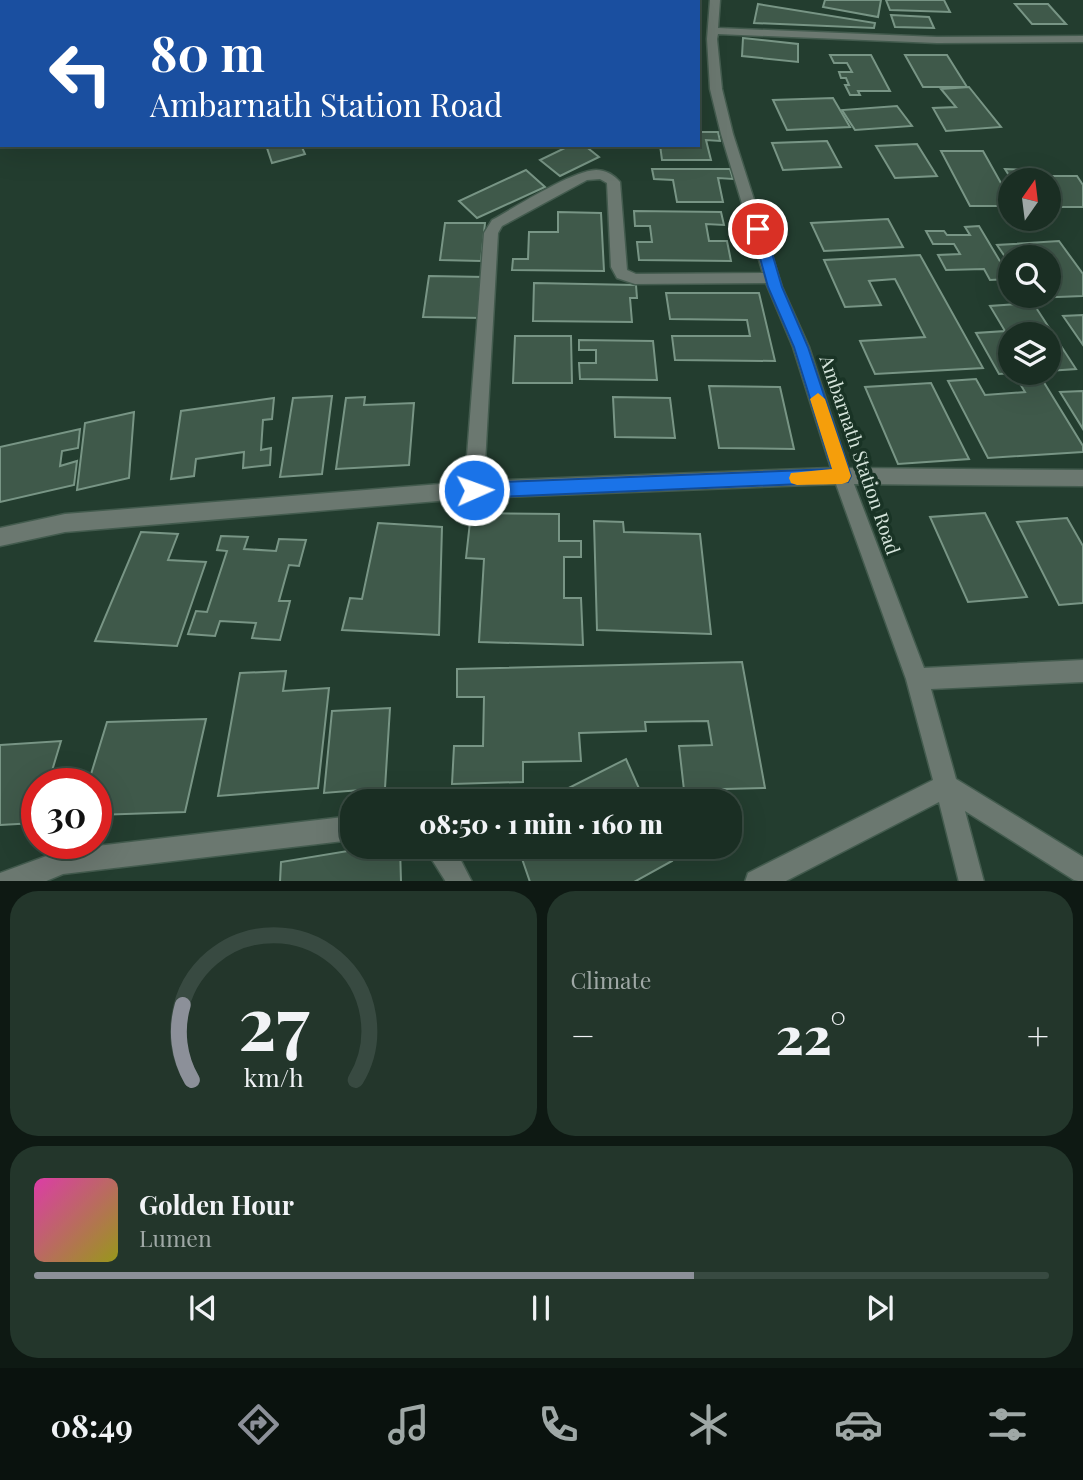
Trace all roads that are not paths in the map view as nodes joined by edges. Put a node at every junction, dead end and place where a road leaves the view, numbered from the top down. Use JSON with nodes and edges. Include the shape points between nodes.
{"nodes":[{"id":1,"x":712,"y":3,"type":"edge"},
{"id":2,"x":713,"y":31,"type":"junction"},
{"id":3,"x":1083,"y":40,"type":"edge"},
{"id":4,"x":772,"y":278,"type":"junction"},
{"id":5,"x":842,"y":476,"type":"junction"},
{"id":6,"x":1083,"y":478,"type":"edge"},
{"id":7,"x":474,"y":490,"type":"junction"},
{"id":8,"x":0,"y":537,"type":"edge"},
{"id":9,"x":1083,"y":671,"type":"edge"},
{"id":10,"x":917,"y":679,"type":"junction"},
{"id":11,"x":946,"y":786,"type":"junction"},
{"id":12,"x":340,"y":829,"type":"edge"},
{"id":13,"x":448,"y":859,"type":"edge"},
{"id":14,"x":1083,"y":871,"type":"edge"},
{"id":15,"x":8,"y":881,"type":"edge"},
{"id":16,"x":460,"y":881,"type":"edge"},
{"id":17,"x":757,"y":881,"type":"edge"},
{"id":18,"x":972,"y":881,"type":"edge"}],
"edges":[{"from":1,"to":2,"type":"street","name":"Ambarnath Station Road"},
{"from":2,"to":3,"type":"street","via":[[937,40]]},
{"from":2,"to":4,"type":"street","name":"Ambarnath Station Road","via":[[719,101]]},
{"from":4,"to":5,"type":"street","name":"Ambarnath Station Road","via":[[801,347]]},
{"from":4,"to":7,"type":"street","via":[[635,279],[622,274],[613,182],[597,174],[497,223],[491,233]]},
{"from":5,"to":6,"type":"street"},
{"from":5,"to":7,"type":"street"},
{"from":5,"to":10,"type":"street","name":"Ambarnath Station Road"},
{"from":7,"to":8,"type":"street","via":[[65,523]]},
{"from":9,"to":10,"type":"street"},
{"from":10,"to":11,"type":"street","name":"Ambarnath Station Road"},
{"from":11,"to":14,"type":"street"},
{"from":11,"to":17,"type":"street"},
{"from":11,"to":18,"type":"street","name":"Ambarnath Station Road"},
{"from":12,"to":15,"type":"street","via":[[64,862]]},
{"from":13,"to":16,"type":"street"}]}
